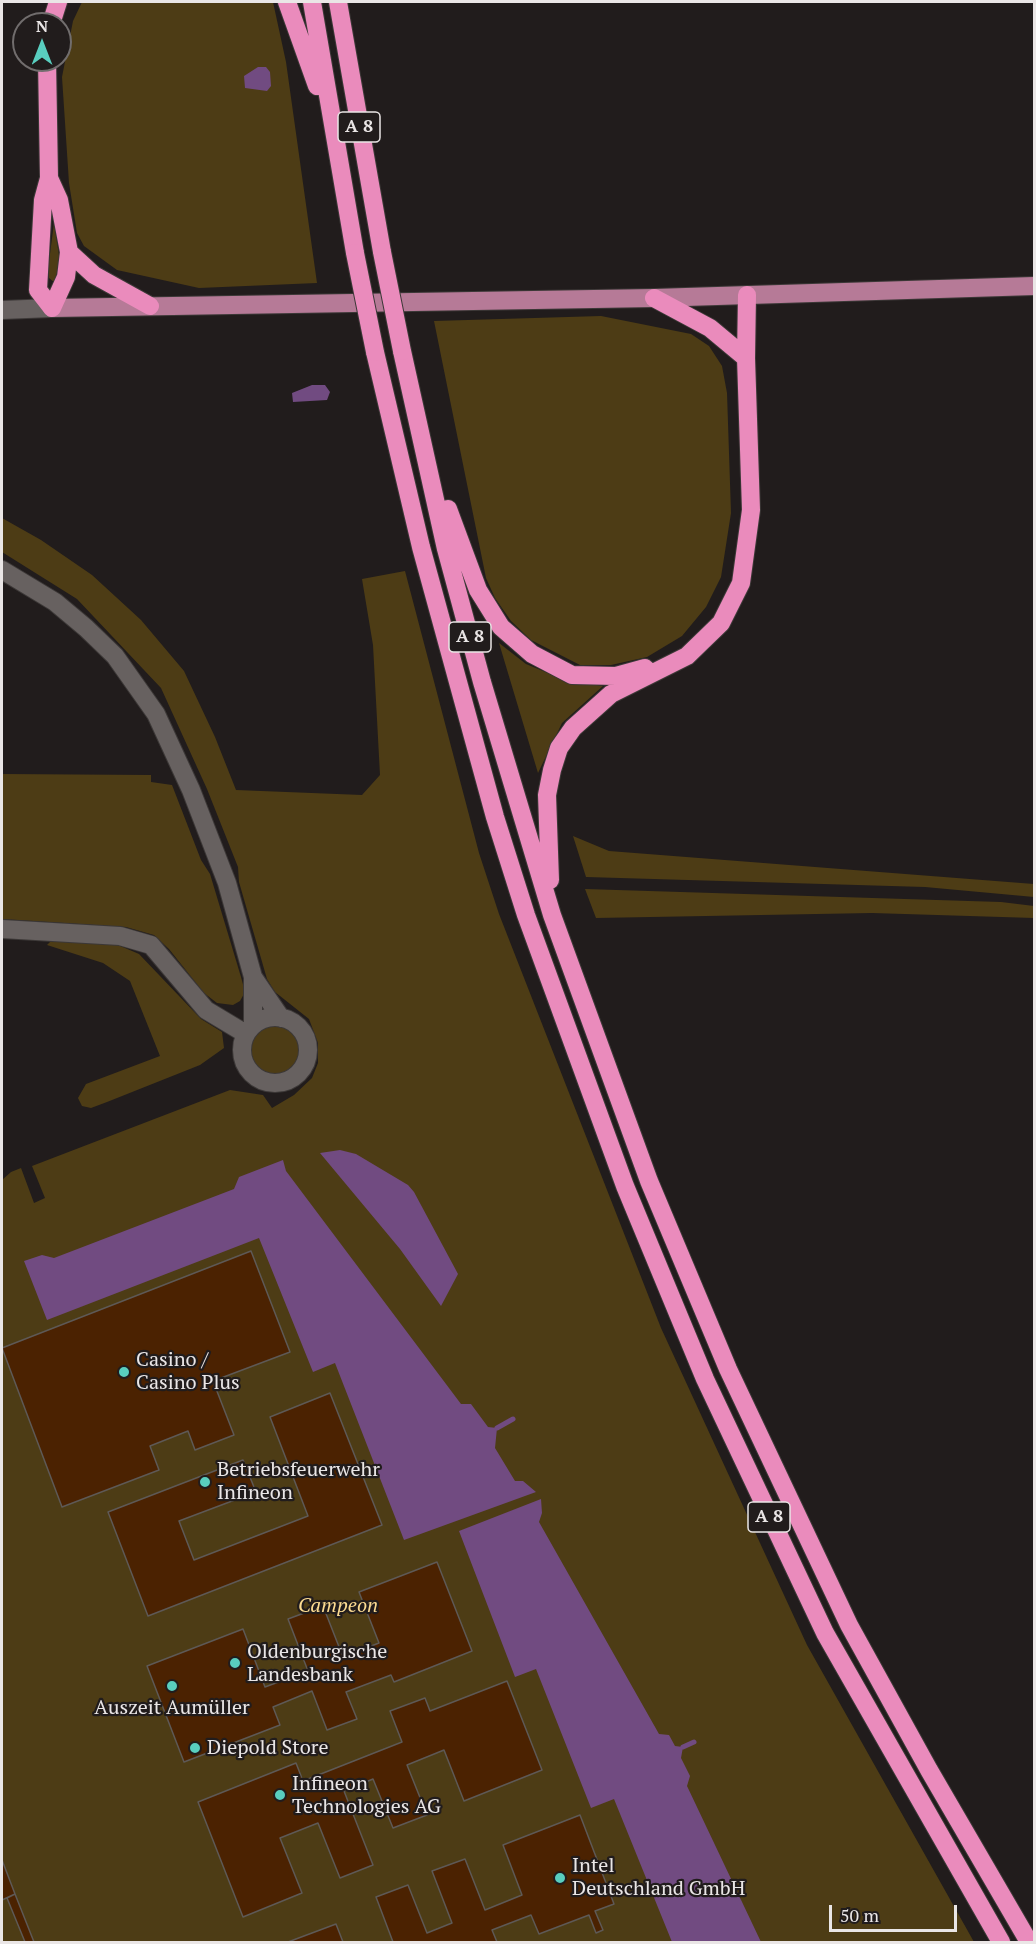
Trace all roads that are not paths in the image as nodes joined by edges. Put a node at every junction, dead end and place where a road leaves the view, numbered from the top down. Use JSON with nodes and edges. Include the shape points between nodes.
{"nodes":[{"id":1,"x":287,"y":2,"type":"edge"},
{"id":2,"x":312,"y":2,"type":"edge"},
{"id":3,"x":338,"y":2,"type":"edge"},
{"id":4,"x":47,"y":72,"type":"edge"},
{"id":5,"x":337,"y":147,"type":"junction"},
{"id":6,"x":49,"y":178,"type":"junction"},
{"id":7,"x":69,"y":252,"type":"junction"},
{"id":8,"x":1035,"y":286,"type":"edge"},
{"id":9,"x":747,"y":295,"type":"junction"},
{"id":10,"x":654,"y":298,"type":"junction"},
{"id":11,"x":150,"y":306,"type":"junction"},
{"id":12,"x":52,"y":308,"type":"junction"},
{"id":13,"x":2,"y":310,"type":"edge"},
{"id":14,"x":746,"y":358,"type":"junction"},
{"id":15,"x":417,"y":419,"type":"junction"},
{"id":16,"x":2,"y":570,"type":"edge"},
{"id":17,"x":687,"y":656,"type":"junction"},
{"id":18,"x":540,"y":853,"type":"junction"},
{"id":19,"x":2,"y":929,"type":"edge"},
{"id":20,"x":253,"y":977,"type":"junction"},
{"id":21,"x":252,"y":1001,"type":"junction"},
{"id":22,"x":206,"y":1011,"type":"junction"},
{"id":23,"x":281,"y":1018,"type":"junction"},
{"id":24,"x":250,"y":1030,"type":"junction"},
{"id":25,"x":1001,"y":1942,"type":"edge"},
{"id":26,"x":1029,"y":1942,"type":"edge"}],
"edges":[{"from":1,"to":5,"type":"highway"},
{"from":2,"to":5,"type":"highway","number":"A 8"},
{"from":3,"to":15,"type":"highway","number":"A 8","bridge":true,"via":[[382,252]]},
{"from":4,"to":6,"type":"highway"},
{"from":5,"to":25,"type":"highway","number":"A 8","bridge":true,"via":[[375,352],[424,558],[506,853],[625,1186],[692,1349],[825,1633]]},
{"from":6,"to":7,"type":"highway","via":[[59,200]]},
{"from":6,"to":12,"type":"highway","via":[[43,200],[38,290]]},
{"from":7,"to":11,"type":"highway","via":[[94,275]]},
{"from":7,"to":12,"type":"highway","via":[[66,277]]},
{"from":8,"to":9,"type":"main road"},
{"from":9,"to":10,"type":"main road"},
{"from":9,"to":14,"type":"highway"},
{"from":10,"to":11,"type":"main road"},
{"from":10,"to":14,"type":"highway","via":[[710,328]]},
{"from":11,"to":12,"type":"main road"},
{"from":12,"to":13,"type":"street"},
{"from":14,"to":17,"type":"highway","via":[[751,510],[746,566],[734,601],[721,623]]},
{"from":15,"to":17,"type":"highway","via":[[462,553],[478,590],[501,627],[532,654],[572,675],[616,676]]},
{"from":15,"to":18,"type":"highway","number":"A 8","via":[[479,671]]},
{"from":16,"to":20,"type":"street","via":[[55,602],[115,657],[156,714],[227,883]]},
{"from":17,"to":18,"type":"highway","via":[[611,694],[573,728],[552,770]]},
{"from":18,"to":26,"type":"highway","number":"A 8","via":[[552,915],[649,1181],[728,1369],[849,1625]]},
{"from":19,"to":22,"type":"street","via":[[120,936],[151,945]]},
{"from":20,"to":21,"type":"street"},
{"from":20,"to":23,"type":"street"},
{"from":21,"to":22,"type":"street","via":[[237,1015]]},
{"from":21,"to":24,"type":"street"},
{"from":22,"to":24,"type":"street"},
{"from":23,"to":24,"type":"street","via":[[267,1018]]},
{"from":23,"to":24,"type":"street","via":[[300,1028],[308,1048],[303,1069],[287,1082],[273,1084],[250,1073],[243,1062],[242,1049]]}]}
